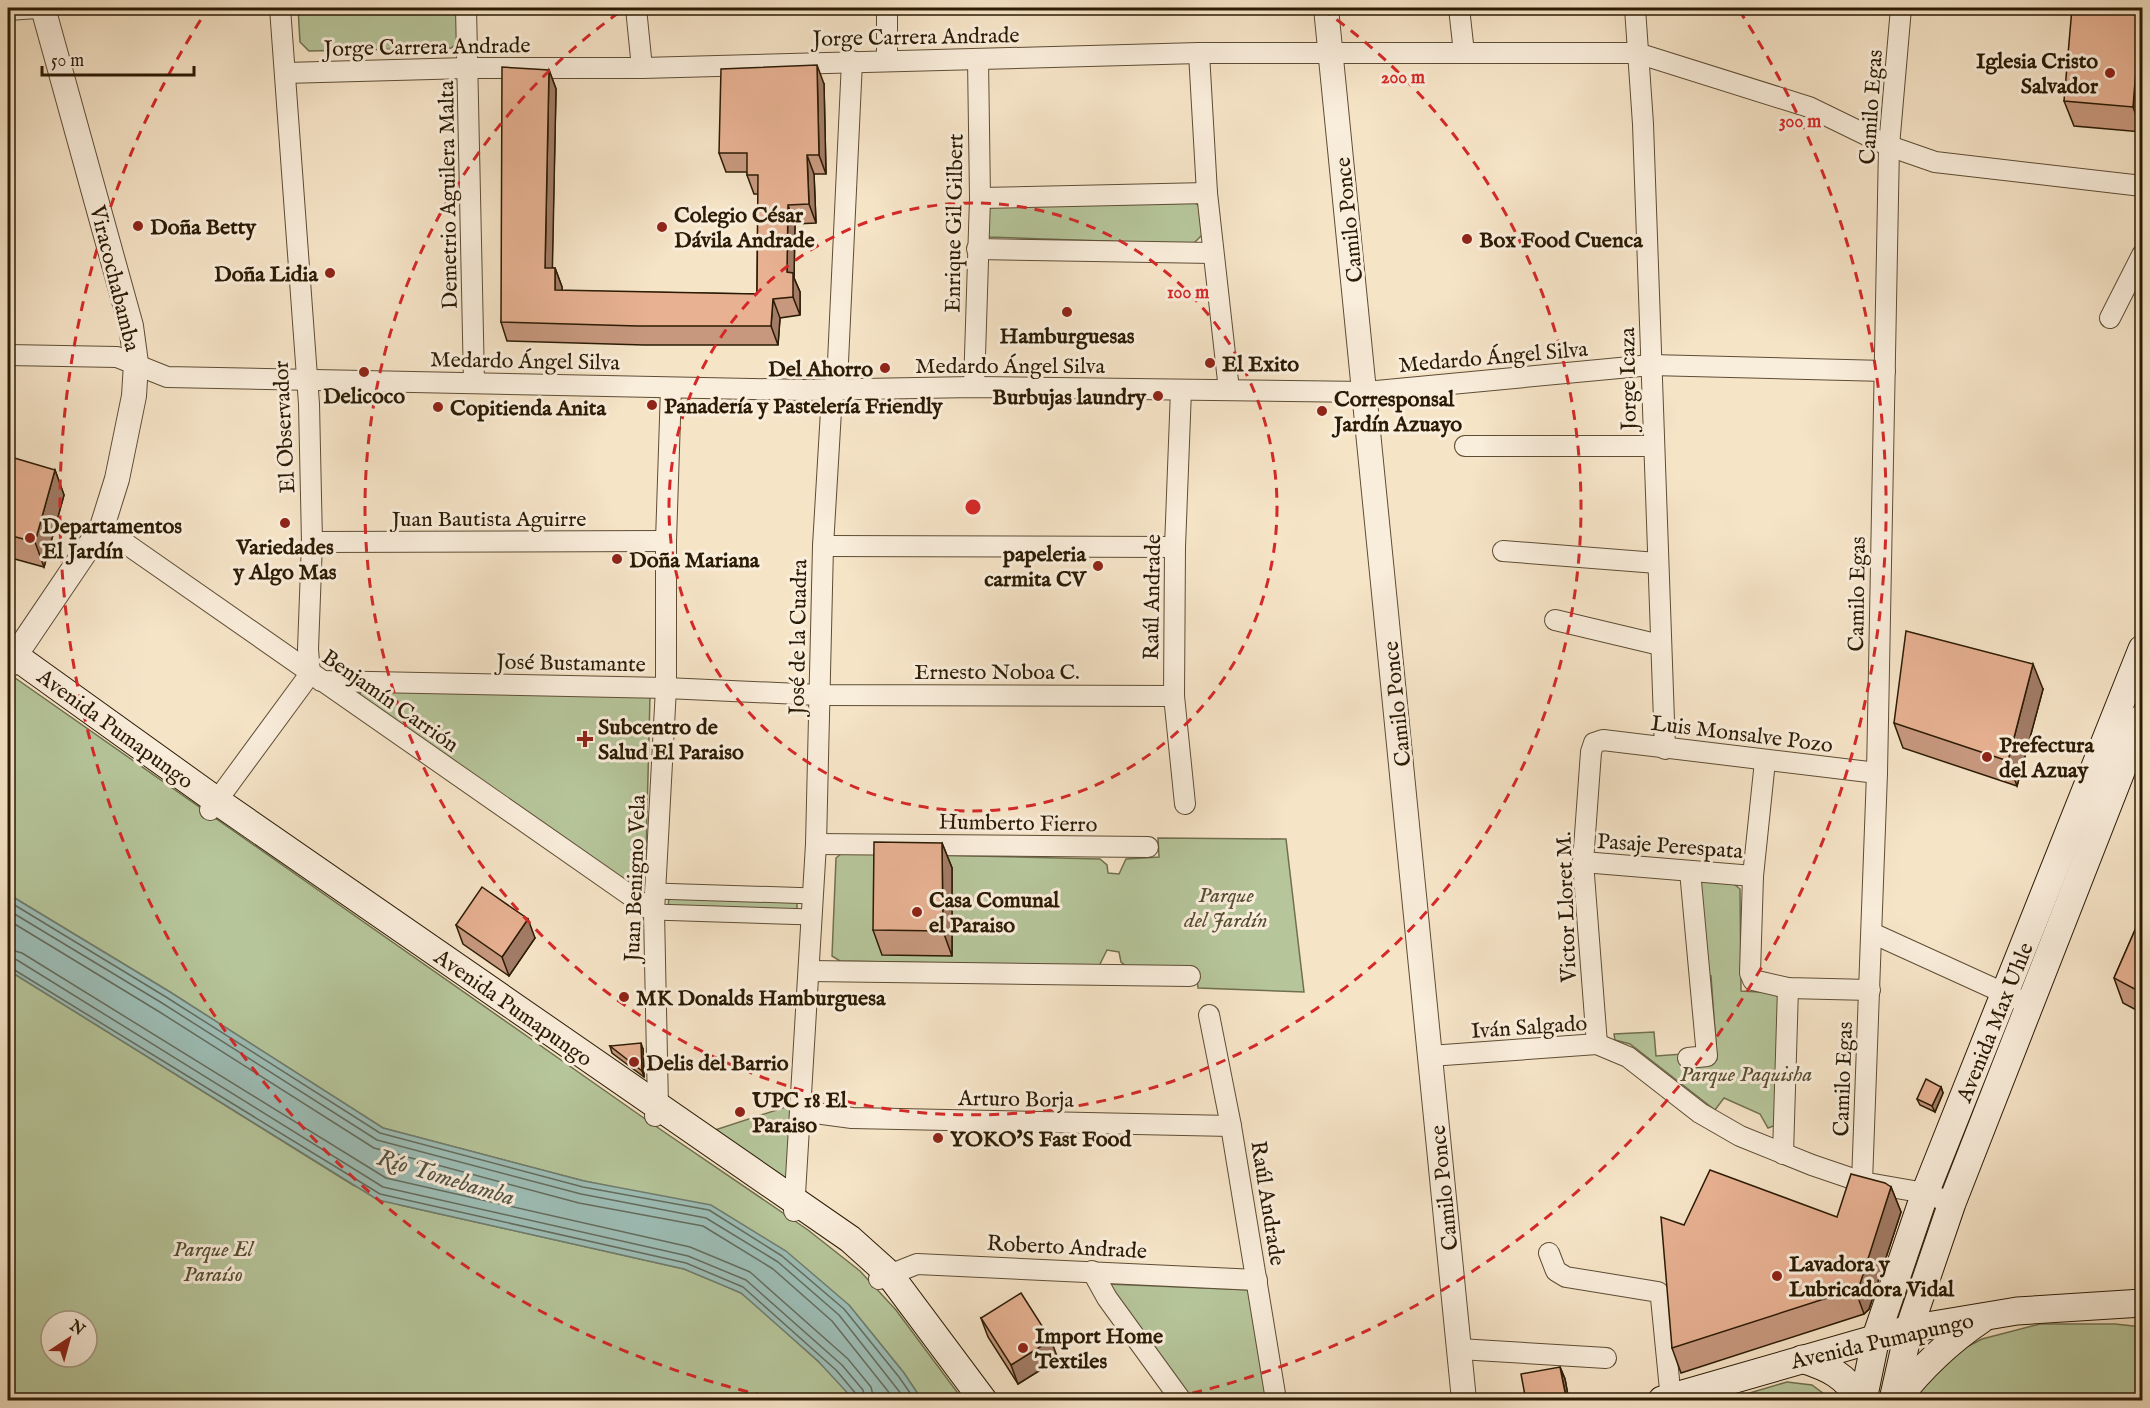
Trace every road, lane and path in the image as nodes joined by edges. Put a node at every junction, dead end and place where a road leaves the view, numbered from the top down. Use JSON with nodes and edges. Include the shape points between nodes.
{"nodes":[{"id":1,"x":37,"y":8,"type":"edge"},
{"id":2,"x":43,"y":8,"type":"edge"},
{"id":3,"x":280,"y":8,"type":"edge"},
{"id":4,"x":466,"y":8,"type":"edge"},
{"id":5,"x":636,"y":8,"type":"edge"},
{"id":6,"x":887,"y":8,"type":"edge"},
{"id":7,"x":1326,"y":8,"type":"edge"},
{"id":8,"x":1459,"y":8,"type":"edge"},
{"id":9,"x":1635,"y":8,"type":"edge"},
{"id":10,"x":1901,"y":8,"type":"edge"},
{"id":11,"x":8,"y":10,"type":"edge"},
{"id":12,"x":1331,"y":51,"type":"junction"},
{"id":13,"x":1200,"y":53,"type":"junction"},
{"id":14,"x":1464,"y":53,"type":"junction"},
{"id":15,"x":1637,"y":53,"type":"junction"},
{"id":16,"x":887,"y":59,"type":"junction"},
{"id":17,"x":978,"y":59,"type":"junction"},
{"id":18,"x":852,"y":61,"type":"junction"},
{"id":19,"x":468,"y":68,"type":"junction"},
{"id":20,"x":642,"y":68,"type":"junction"},
{"id":21,"x":285,"y":73,"type":"junction"},
{"id":22,"x":1889,"y":147,"type":"junction"},
{"id":23,"x":2142,"y":186,"type":"edge"},
{"id":24,"x":1207,"y":193,"type":"junction"},
{"id":25,"x":980,"y":198,"type":"junction"},
{"id":26,"x":977,"y":249,"type":"junction"},
{"id":27,"x":1213,"y":253,"type":"junction"},
{"id":28,"x":2142,"y":255,"type":"edge"},
{"id":29,"x":2110,"y":318,"type":"dead end"},
{"id":30,"x":8,"y":355,"type":"edge"},
{"id":31,"x":136,"y":363,"type":"junction"},
{"id":32,"x":1651,"y":365,"type":"junction"},
{"id":33,"x":1885,"y":371,"type":"junction"},
{"id":34,"x":305,"y":380,"type":"junction"},
{"id":35,"x":474,"y":382,"type":"junction"},
{"id":36,"x":974,"y":387,"type":"junction"},
{"id":37,"x":671,"y":388,"type":"junction"},
{"id":38,"x":833,"y":390,"type":"junction"},
{"id":39,"x":1181,"y":390,"type":"junction"},
{"id":40,"x":1228,"y":390,"type":"junction"},
{"id":41,"x":1366,"y":392,"type":"junction"},
{"id":42,"x":1465,"y":446,"type":"dead end"},
{"id":43,"x":1653,"y":446,"type":"junction"},
{"id":44,"x":102,"y":526,"type":"junction"},
{"id":45,"x":666,"y":541,"type":"junction"},
{"id":46,"x":312,"y":542,"type":"junction"},
{"id":47,"x":823,"y":546,"type":"junction"},
{"id":48,"x":1175,"y":547,"type":"junction"},
{"id":49,"x":1503,"y":551,"type":"dead end"},
{"id":50,"x":1657,"y":563,"type":"junction"},
{"id":51,"x":1555,"y":620,"type":"dead end"},
{"id":52,"x":1660,"y":645,"type":"junction"},
{"id":53,"x":2142,"y":649,"type":"edge"},
{"id":54,"x":10,"y":658,"type":"edge"},
{"id":55,"x":316,"y":677,"type":"junction"},
{"id":56,"x":666,"y":688,"type":"junction"},
{"id":57,"x":820,"y":695,"type":"junction"},
{"id":58,"x":1174,"y":696,"type":"junction"},
{"id":59,"x":2142,"y":718,"type":"edge"},
{"id":60,"x":1603,"y":740,"type":"joint"},
{"id":61,"x":1665,"y":749,"type":"junction"},
{"id":62,"x":1765,"y":761,"type":"junction"},
{"id":63,"x":1876,"y":773,"type":"junction"},
{"id":64,"x":1185,"y":804,"type":"dead end"},
{"id":65,"x":213,"y":806,"type":"junction"},
{"id":66,"x":816,"y":844,"type":"junction"},
{"id":67,"x":1148,"y":847,"type":"dead end"},
{"id":68,"x":1583,"y":862,"type":"junction"},
{"id":69,"x":1690,"y":871,"type":"junction"},
{"id":70,"x":1753,"y":876,"type":"junction"},
{"id":71,"x":656,"y":891,"type":"junction"},
{"id":72,"x":814,"y":896,"type":"junction"},
{"id":73,"x":654,"y":912,"type":"junction"},
{"id":74,"x":812,"y":917,"type":"junction"},
{"id":75,"x":1872,"y":933,"type":"junction"},
{"id":76,"x":810,"y":971,"type":"junction"},
{"id":77,"x":1190,"y":976,"type":"dead end"},
{"id":78,"x":1788,"y":988,"type":"junction"},
{"id":79,"x":1870,"y":990,"type":"junction"},
{"id":80,"x":2018,"y":1000,"type":"junction"},
{"id":81,"x":1209,"y":1015,"type":"dead end"},
{"id":82,"x":1597,"y":1044,"type":"junction"},
{"id":83,"x":1430,"y":1056,"type":"junction"},
{"id":84,"x":1688,"y":1058,"type":"dead end"},
{"id":85,"x":800,"y":1111,"type":"junction"},
{"id":86,"x":657,"y":1112,"type":"junction"},
{"id":87,"x":1231,"y":1126,"type":"junction"},
{"id":88,"x":1783,"y":1154,"type":"junction"},
{"id":89,"x":1862,"y":1182,"type":"junction"},
{"id":90,"x":1925,"y":1193,"type":"junction"},
{"id":91,"x":1952,"y":1203,"type":"junction"},
{"id":92,"x":795,"y":1207,"type":"junction"},
{"id":93,"x":1549,"y":1253,"type":"dead end"},
{"id":94,"x":1092,"y":1271,"type":"junction"},
{"id":95,"x":884,"y":1276,"type":"junction"},
{"id":96,"x":1257,"y":1280,"type":"junction"},
{"id":97,"x":2142,"y":1303,"type":"edge"},
{"id":98,"x":1988,"y":1315,"type":"junction"},
{"id":99,"x":1909,"y":1329,"type":"junction"},
{"id":100,"x":1876,"y":1337,"type":"junction"},
{"id":101,"x":1459,"y":1349,"type":"junction"},
{"id":102,"x":1606,"y":1358,"type":"dead end"},
{"id":103,"x":1802,"y":1359,"type":"junction"},
{"id":104,"x":1668,"y":1400,"type":"edge"},
{"id":105,"x":983,"y":1401,"type":"edge"},
{"id":106,"x":1180,"y":1401,"type":"edge"},
{"id":107,"x":1276,"y":1401,"type":"edge"},
{"id":108,"x":1464,"y":1401,"type":"edge"},
{"id":109,"x":1863,"y":1401,"type":"edge"},
{"id":110,"x":1895,"y":1401,"type":"edge"}],
"edges":[{"from":1,"to":11,"type":"street"},
{"from":2,"to":31,"type":"street","name":"Viracochabamba","via":[[131,326]]},
{"from":3,"to":21,"type":"street","name":"El Observador"},
{"from":4,"to":19,"type":"street","name":"Demetrio Aguilera Malta"},
{"from":5,"to":20,"type":"street"},
{"from":6,"to":16,"type":"street"},
{"from":7,"to":12,"type":"street","name":"Camilo Ponce"},
{"from":8,"to":14,"type":"street"},
{"from":9,"to":15,"type":"street","name":"Jorge Icaza"},
{"from":10,"to":22,"type":"street","name":"Camilo Egas"},
{"from":12,"to":13,"type":"street","name":"Jorge Carrera Andrade"},
{"from":12,"to":14,"type":"street","name":"Jorge Carrera Andrade"},
{"from":12,"to":41,"type":"street","name":"Camilo Ponce"},
{"from":13,"to":17,"type":"street","name":"Jorge Carrera Andrade"},
{"from":13,"to":24,"type":"street"},
{"from":14,"to":15,"type":"street","name":"Jorge Carrera Andrade"},
{"from":15,"to":22,"type":"street","name":"Jorge Carrera Andrade","via":[[1809,107]]},
{"from":15,"to":32,"type":"street","name":"Jorge Icaza"},
{"from":16,"to":17,"type":"street","name":"Jorge Carrera Andrade"},
{"from":16,"to":18,"type":"street","name":"Jorge Carrera Andrade"},
{"from":17,"to":25,"type":"street","name":"Enrique Gil Gilbert"},
{"from":18,"to":20,"type":"street","name":"Jorge Carrera Andrade"},
{"from":18,"to":38,"type":"street","name":"José de la Cuadra","via":[[838,362]]},
{"from":19,"to":20,"type":"street","name":"Jorge Carrera Andrade"},
{"from":19,"to":21,"type":"street","name":"Jorge Carrera Andrade"},
{"from":19,"to":35,"type":"street","name":"Demetrio Aguilera Malta"},
{"from":21,"to":34,"type":"street","name":"El Observador"},
{"from":22,"to":23,"type":"street","name":"Jorge Carrera Andrade","via":[[1935,162]]},
{"from":22,"to":33,"type":"street","name":"Camilo Egas"},
{"from":24,"to":25,"type":"street"},
{"from":24,"to":27,"type":"street"},
{"from":25,"to":26,"type":"street","name":"Enrique Gil Gilbert"},
{"from":26,"to":27,"type":"street"},
{"from":26,"to":36,"type":"street","name":"Enrique Gil Gilbert"},
{"from":27,"to":40,"type":"street"},
{"from":28,"to":29,"type":"street"},
{"from":30,"to":31,"type":"street","name":"Medardo Ángel Silva","via":[[117,357]]},
{"from":31,"to":34,"type":"street","name":"Medardo Ángel Silva","via":[[167,377]]},
{"from":31,"to":44,"type":"street","name":"Viracochabamba","via":[[129,429]]},
{"from":32,"to":33,"type":"street","name":"Medardo Ángel Silva"},
{"from":32,"to":41,"type":"street","name":"Medardo Ángel Silva"},
{"from":32,"to":43,"type":"street","name":"Jorge Icaza"},
{"from":33,"to":63,"type":"street","name":"Camilo Egas"},
{"from":34,"to":35,"type":"street","name":"Medardo Ángel Silva"},
{"from":34,"to":46,"type":"street","name":"El Observador"},
{"from":35,"to":37,"type":"street","name":"Medardo Ángel Silva"},
{"from":36,"to":38,"type":"street","name":"Medardo Ángel Silva"},
{"from":36,"to":39,"type":"street","name":"Medardo Ángel Silva"},
{"from":37,"to":38,"type":"street","name":"Medardo Ángel Silva"},
{"from":37,"to":45,"type":"street","name":"Juan Benigno Vela"},
{"from":38,"to":47,"type":"street","name":"José de la Cuadra"},
{"from":39,"to":40,"type":"street","name":"Medardo Ángel Silva"},
{"from":39,"to":48,"type":"street","name":"Raúl Andrade"},
{"from":40,"to":41,"type":"street","name":"Medardo Ángel Silva"},
{"from":41,"to":83,"type":"street","name":"Camilo Ponce"},
{"from":42,"to":43,"type":"street"},
{"from":43,"to":50,"type":"street","name":"Jorge Icaza"},
{"from":44,"to":54,"type":"street","name":"Viracochabamba"},
{"from":44,"to":55,"type":"street","name":"Benjamín Carrión"},
{"from":45,"to":46,"type":"street","name":"Juan Bautista Aguirre"},
{"from":45,"to":56,"type":"street","name":"Juan Benigno Vela"},
{"from":46,"to":55,"type":"street","name":"El Observador","via":[[308,649]]},
{"from":47,"to":48,"type":"street"},
{"from":47,"to":57,"type":"street","name":"José de la Cuadra"},
{"from":48,"to":58,"type":"street","name":"Raúl Andrade"},
{"from":49,"to":50,"type":"street"},
{"from":50,"to":52,"type":"street","name":"Jorge Icaza"},
{"from":51,"to":52,"type":"street"},
{"from":52,"to":61,"type":"street","name":"Jorge Icaza"},
{"from":53,"to":80,"type":"main road","name":"Avenida Max Uhle"},
{"from":54,"to":65,"type":"main road","name":"Avenida Pumapungo"},
{"from":55,"to":56,"type":"street","name":"José Bustamante"},
{"from":55,"to":65,"type":"street"},
{"from":55,"to":73,"type":"street","name":"Benjamín Carrión"},
{"from":56,"to":57,"type":"street","name":"José Bustamante"},
{"from":56,"to":71,"type":"street","name":"Juan Benigno Vela"},
{"from":57,"to":58,"type":"street","name":"Ernesto Noboa C."},
{"from":57,"to":66,"type":"street","name":"José de la Cuadra"},
{"from":58,"to":64,"type":"street","name":"Raúl Andrade"},
{"from":59,"to":80,"type":"main road","name":"Avenida Max Uhle"},
{"from":60,"to":61,"type":"street","name":"Luis Monsalve Pozo"},
{"from":60,"to":68,"type":"street","name":"Victor Lloret M.","via":[[1594,743],[1591,752]]},
{"from":61,"to":62,"type":"street","name":"Luis Monsalve Pozo"},
{"from":62,"to":63,"type":"street","name":"Luis Monsalve Pozo"},
{"from":62,"to":70,"type":"street"},
{"from":63,"to":75,"type":"street","name":"Camilo Egas"},
{"from":65,"to":86,"type":"main road","name":"Avenida Pumapungo"},
{"from":66,"to":67,"type":"street","name":"Humberto Fierro"},
{"from":66,"to":72,"type":"street","name":"José de la Cuadra"},
{"from":68,"to":69,"type":"street","name":"Pasaje Perespata"},
{"from":68,"to":82,"type":"street","name":"Victor Lloret M."},
{"from":69,"to":70,"type":"street","name":"Pasaje Perespata"},
{"from":69,"to":84,"type":"street","via":[[1707,1056]]},
{"from":70,"to":78,"type":"street","via":[[1750,974],[1758,984]]},
{"from":71,"to":72,"type":"street"},
{"from":71,"to":73,"type":"street","name":"Juan Benigno Vela"},
{"from":72,"to":74,"type":"street","name":"José de la Cuadra"},
{"from":73,"to":74,"type":"street"},
{"from":73,"to":86,"type":"street","name":"Juan Benigno Vela"},
{"from":74,"to":76,"type":"street","name":"José de la Cuadra"},
{"from":75,"to":79,"type":"street","name":"Camilo Egas"},
{"from":75,"to":80,"type":"street"},
{"from":76,"to":77,"type":"street"},
{"from":76,"to":85,"type":"street","name":"José de la Cuadra"},
{"from":78,"to":79,"type":"street"},
{"from":78,"to":88,"type":"street"},
{"from":79,"to":89,"type":"street","name":"Camilo Egas"},
{"from":80,"to":90,"type":"main road","name":"Avenida Max Uhle"},
{"from":80,"to":91,"type":"main road","name":"Avenida Max Uhle"},
{"from":81,"to":87,"type":"street","name":"Raúl Andrade"},
{"from":82,"to":83,"type":"street","name":"Iván Salgado"},
{"from":82,"to":88,"type":"street","name":"Iván Salgado","via":[[1628,1057],[1700,1113]]},
{"from":83,"to":101,"type":"street","name":"Camilo Ponce"},
{"from":85,"to":87,"type":"street","name":"Arturo Borja","via":[[852,1118]]},
{"from":85,"to":92,"type":"street","name":"José de la Cuadra"},
{"from":86,"to":92,"type":"main road","name":"Avenida Pumapungo"},
{"from":87,"to":96,"type":"street","name":"Raúl Andrade"},
{"from":88,"to":89,"type":"street","name":"Iván Salgado"},
{"from":89,"to":90,"type":"street","name":"Iván Salgado"},
{"from":90,"to":91,"type":"street","name":"Iván Salgado"},
{"from":90,"to":100,"type":"main road","name":"Avenida Max Uhle"},
{"from":91,"to":99,"type":"main road","name":"Avenida Max Uhle"},
{"from":92,"to":95,"type":"main road","name":"Avenida Pumapungo","via":[[850,1239]]},
{"from":93,"to":104,"type":"street","via":[[1556,1271],[1566,1277],[1658,1292]]},
{"from":94,"to":95,"type":"street","name":"Roberto Andrade","via":[[917,1264]]},
{"from":94,"to":96,"type":"street","name":"Roberto Andrade"},
{"from":94,"to":106,"type":"street"},
{"from":95,"to":105,"type":"main road","name":"Avenida Pumapungo"},
{"from":96,"to":107,"type":"street","name":"Raúl Andrade"},
{"from":97,"to":98,"type":"main road","name":"Avenida Pumapungo"},
{"from":98,"to":99,"type":"main road","name":"Avenida Pumapungo"},
{"from":98,"to":110,"type":"main road","via":[[1931,1359]]},
{"from":99,"to":100,"type":"main road","name":"Avenida Pumapungo"},
{"from":99,"to":110,"type":"main road","name":"Avenida Max Uhle"},
{"from":100,"to":103,"type":"main road","name":"Avenida Pumapungo"},
{"from":100,"to":109,"type":"main road","name":"Avenida Max Uhle"},
{"from":101,"to":102,"type":"street"},
{"from":101,"to":108,"type":"street","name":"Camilo Ponce"},
{"from":103,"to":104,"type":"main road","name":"Avenida Pumapungo"},
{"from":103,"to":109,"type":"main road","via":[[1832,1369]]}]}
